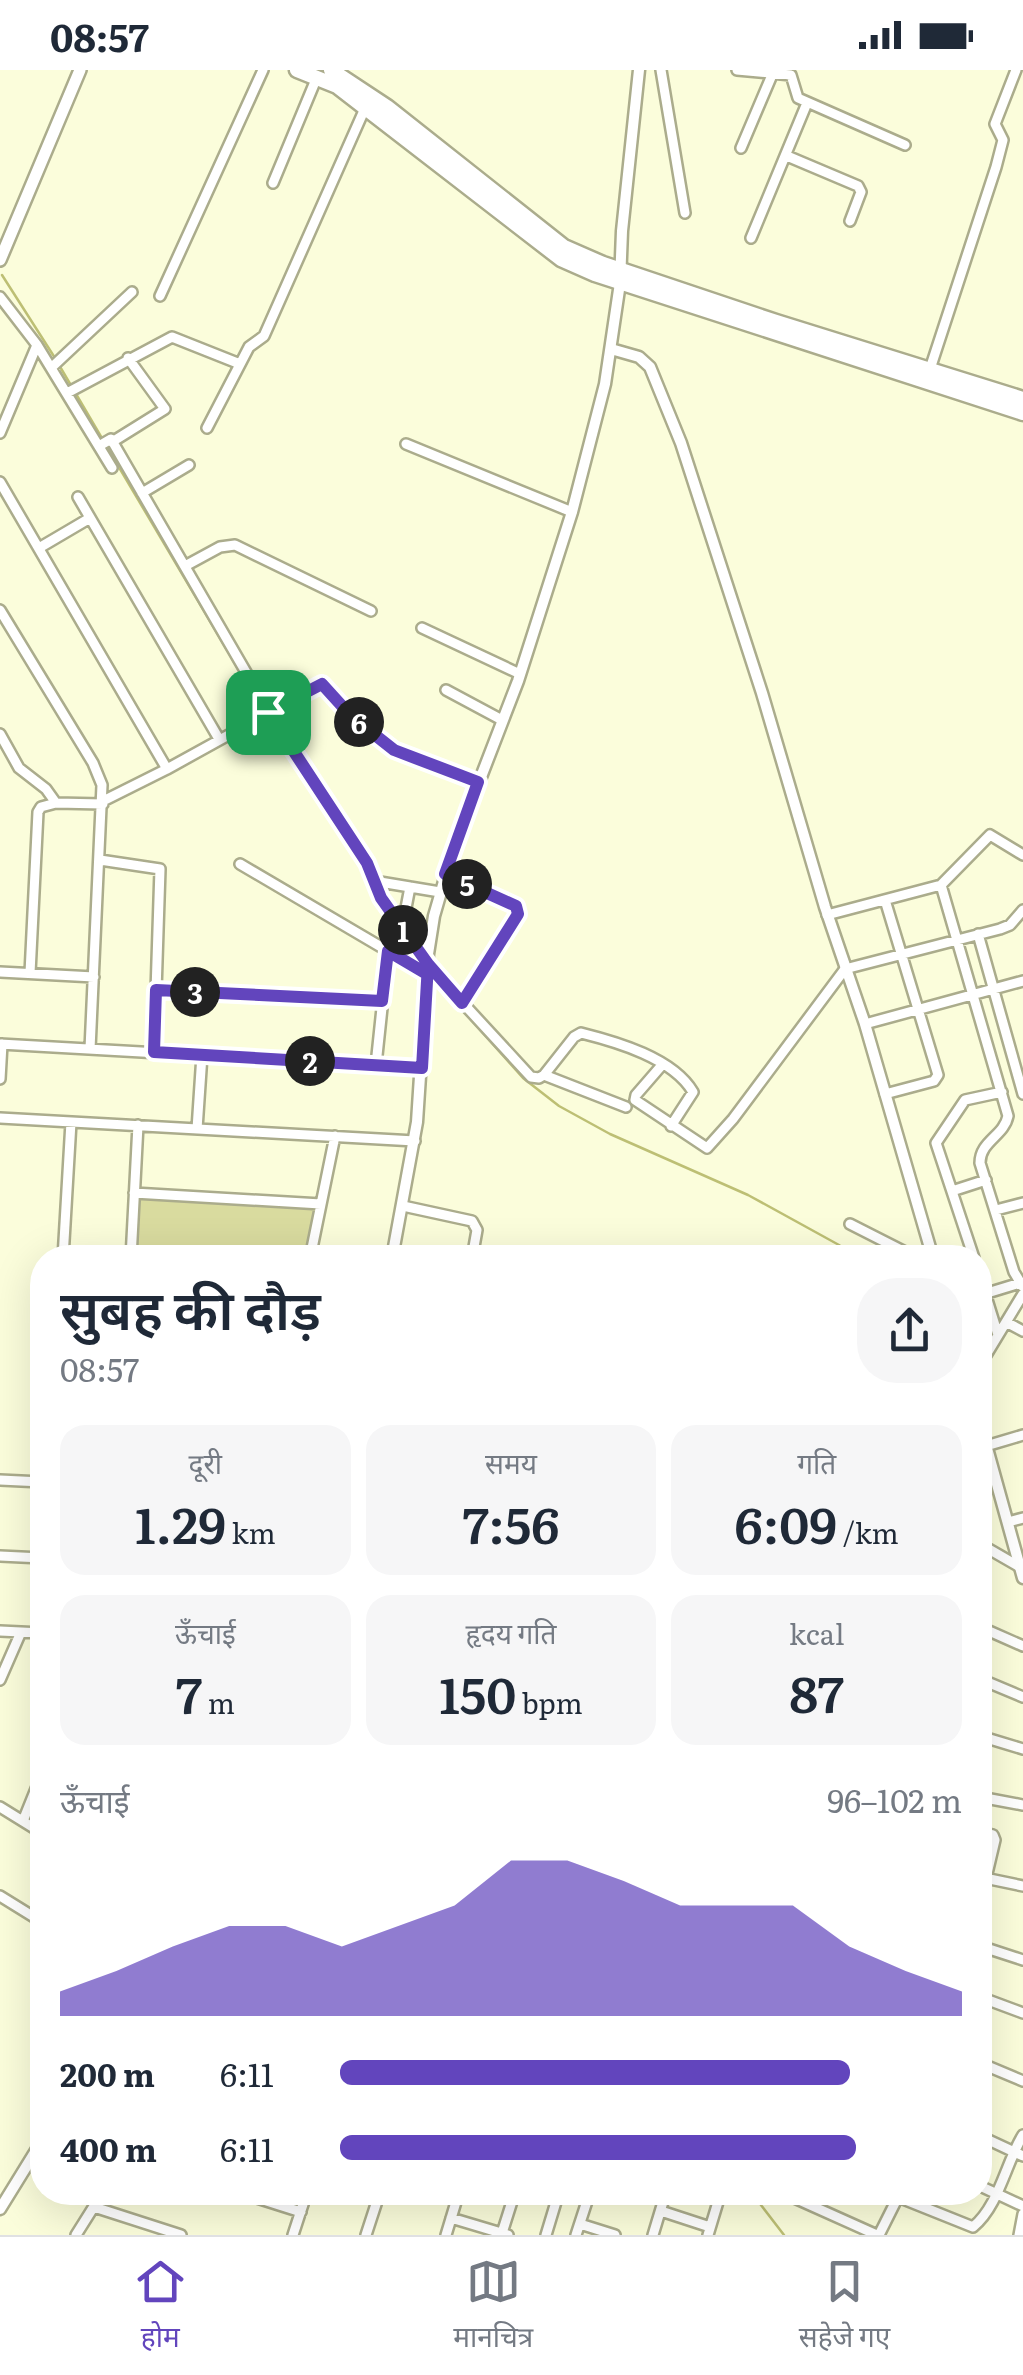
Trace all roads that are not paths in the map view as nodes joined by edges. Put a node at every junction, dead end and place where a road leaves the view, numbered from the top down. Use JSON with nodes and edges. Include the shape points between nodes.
{"nodes":[{"id":1,"x":80,"y":70,"type":"edge"},
{"id":2,"x":263,"y":70,"type":"edge"},
{"id":3,"x":298,"y":70,"type":"edge"},
{"id":4,"x":639,"y":70,"type":"edge"},
{"id":5,"x":660,"y":70,"type":"edge"},
{"id":6,"x":738,"y":70,"type":"edge"},
{"id":7,"x":1016,"y":70,"type":"edge"},
{"id":8,"x":324,"y":74,"type":"edge"},
{"id":9,"x":772,"y":74,"type":"junction"},
{"id":10,"x":808,"y":103,"type":"junction"},
{"id":11,"x":366,"y":106,"type":"junction"},
{"id":12,"x":904,"y":145,"type":"dead end"},
{"id":13,"x":740,"y":148,"type":"dead end"},
{"id":14,"x":787,"y":156,"type":"junction"},
{"id":15,"x":274,"y":183,"type":"dead end"},
{"id":16,"x":685,"y":213,"type":"dead end"},
{"id":17,"x":850,"y":220,"type":"dead end"},
{"id":18,"x":751,"y":238,"type":"dead end"},
{"id":19,"x":0,"y":260,"type":"edge"},
{"id":20,"x":620,"y":276,"type":"junction"},
{"id":21,"x":132,"y":292,"type":"dead end"},
{"id":22,"x":160,"y":296,"type":"dead end"},
{"id":23,"x":0,"y":297,"type":"edge"},
{"id":24,"x":36,"y":346,"type":"junction"},
{"id":25,"x":611,"y":349,"type":"junction"},
{"id":26,"x":128,"y":358,"type":"junction"},
{"id":27,"x":240,"y":364,"type":"junction"},
{"id":28,"x":55,"y":365,"type":"junction"},
{"id":29,"x":930,"y":370,"type":"junction"},
{"id":30,"x":71,"y":390,"type":"junction"},
{"id":31,"x":1023,"y":399,"type":"edge"},
{"id":32,"x":1023,"y":413,"type":"edge"},
{"id":33,"x":208,"y":428,"type":"dead end"},
{"id":34,"x":0,"y":433,"type":"edge"},
{"id":35,"x":105,"y":443,"type":"junction"},
{"id":36,"x":406,"y":444,"type":"dead end"},
{"id":37,"x":189,"y":464,"type":"dead end"},
{"id":38,"x":112,"y":468,"type":"dead end"},
{"id":39,"x":0,"y":482,"type":"edge"},
{"id":40,"x":142,"y":493,"type":"junction"},
{"id":41,"x":78,"y":497,"type":"dead end"},
{"id":42,"x":572,"y":512,"type":"junction"},
{"id":43,"x":90,"y":518,"type":"junction"},
{"id":44,"x":38,"y":548,"type":"junction"},
{"id":45,"x":185,"y":566,"type":"junction"},
{"id":46,"x":0,"y":610,"type":"edge"},
{"id":47,"x":371,"y":611,"type":"dead end"},
{"id":48,"x":422,"y":628,"type":"dead end"},
{"id":49,"x":520,"y":674,"type":"junction"},
{"id":50,"x":446,"y":690,"type":"dead end"},
{"id":51,"x":265,"y":714,"type":"junction"},
{"id":52,"x":502,"y":720,"type":"junction"},
{"id":53,"x":0,"y":734,"type":"edge"},
{"id":54,"x":219,"y":739,"type":"junction"},
{"id":55,"x":167,"y":769,"type":"junction"},
{"id":56,"x":478,"y":782,"type":"junction"},
{"id":57,"x":103,"y":802,"type":"junction"},
{"id":58,"x":56,"y":803,"type":"junction"},
{"id":59,"x":1023,"y":855,"type":"edge"},
{"id":60,"x":100,"y":860,"type":"junction"},
{"id":61,"x":240,"y":864,"type":"dead end"},
{"id":62,"x":445,"y":874,"type":"junction"},
{"id":63,"x":374,"y":881,"type":"junction"},
{"id":64,"x":941,"y":885,"type":"junction"},
{"id":65,"x":410,"y":887,"type":"junction"},
{"id":66,"x":440,"y":892,"type":"junction"},
{"id":67,"x":884,"y":900,"type":"junction"},
{"id":68,"x":1023,"y":910,"type":"edge"},
{"id":69,"x":827,"y":915,"type":"junction"},
{"id":70,"x":402,"y":929,"type":"junction"},
{"id":71,"x":978,"y":934,"type":"junction"},
{"id":72,"x":958,"y":939,"type":"junction"},
{"id":73,"x":388,"y":951,"type":"junction"},
{"id":74,"x":902,"y":954,"type":"junction"},
{"id":75,"x":427,"y":969,"type":"junction"},
{"id":76,"x":845,"y":970,"type":"junction"},
{"id":77,"x":0,"y":972,"type":"edge"},
{"id":78,"x":30,"y":974,"type":"junction"},
{"id":79,"x":94,"y":977,"type":"junction"},
{"id":80,"x":1023,"y":982,"type":"edge"},
{"id":81,"x":993,"y":988,"type":"junction"},
{"id":82,"x":156,"y":990,"type":"junction"},
{"id":83,"x":974,"y":994,"type":"junction"},
{"id":84,"x":382,"y":1001,"type":"junction"},
{"id":85,"x":462,"y":1003,"type":"junction"},
{"id":86,"x":918,"y":1010,"type":"junction"},
{"id":87,"x":864,"y":1024,"type":"junction"},
{"id":88,"x":1023,"y":1041,"type":"edge"},
{"id":89,"x":1,"y":1044,"type":"edge"},
{"id":90,"x":1009,"y":1045,"type":"junction"},
{"id":91,"x":90,"y":1049,"type":"junction"},
{"id":92,"x":154,"y":1052,"type":"junction"},
{"id":93,"x":202,"y":1055,"type":"junction"},
{"id":94,"x":662,"y":1064,"type":"junction"},
{"id":95,"x":376,"y":1065,"type":"junction"},
{"id":96,"x":422,"y":1068,"type":"junction"},
{"id":97,"x":544,"y":1075,"type":"junction"},
{"id":98,"x":0,"y":1080,"type":"edge"},
{"id":99,"x":1002,"y":1092,"type":"junction"},
{"id":100,"x":885,"y":1094,"type":"junction"},
{"id":101,"x":1023,"y":1094,"type":"edge"},
{"id":102,"x":626,"y":1107,"type":"dead end"},
{"id":103,"x":0,"y":1118,"type":"edge"},
{"id":104,"x":71,"y":1122,"type":"junction"},
{"id":105,"x":138,"y":1125,"type":"junction"},
{"id":106,"x":672,"y":1126,"type":"junction"},
{"id":107,"x":197,"y":1129,"type":"junction"},
{"id":108,"x":335,"y":1136,"type":"junction"},
{"id":109,"x":414,"y":1141,"type":"junction"},
{"id":110,"x":986,"y":1180,"type":"junction"},
{"id":111,"x":952,"y":1191,"type":"junction"},
{"id":112,"x":134,"y":1193,"type":"junction"},
{"id":113,"x":1023,"y":1203,"type":"edge"},
{"id":114,"x":321,"y":1204,"type":"junction"},
{"id":115,"x":402,"y":1206,"type":"junction"},
{"id":116,"x":996,"y":1210,"type":"junction"},
{"id":117,"x":850,"y":1224,"type":"dead end"},
{"id":118,"x":64,"y":1245,"type":"edge"},
{"id":119,"x":132,"y":1245,"type":"edge"},
{"id":120,"x":313,"y":1245,"type":"edge"},
{"id":121,"x":394,"y":1245,"type":"edge"},
{"id":122,"x":474,"y":1245,"type":"edge"},
{"id":123,"x":892,"y":1245,"type":"edge"},
{"id":124,"x":929,"y":1245,"type":"edge"},
{"id":125,"x":970,"y":1245,"type":"edge"},
{"id":126,"x":1022,"y":1288,"type":"edge"},
{"id":127,"x":992,"y":1293,"type":"edge"},
{"id":128,"x":992,"y":1319,"type":"edge"},
{"id":129,"x":1006,"y":1322,"type":"junction"},
{"id":130,"x":1023,"y":1331,"type":"edge"},
{"id":131,"x":998,"y":1335,"type":"junction"},
{"id":132,"x":992,"y":1345,"type":"edge"},
{"id":133,"x":1023,"y":1435,"type":"edge"},
{"id":134,"x":992,"y":1444,"type":"edge"},
{"id":135,"x":992,"y":1467,"type":"edge"},
{"id":136,"x":0,"y":1480,"type":"edge"},
{"id":137,"x":30,"y":1481,"type":"edge"},
{"id":138,"x":1023,"y":1518,"type":"edge"},
{"id":139,"x":1008,"y":1522,"type":"junction"},
{"id":140,"x":992,"y":1552,"type":"edge"},
{"id":141,"x":0,"y":1556,"type":"edge"},
{"id":142,"x":30,"y":1557,"type":"edge"},
{"id":143,"x":1022,"y":1572,"type":"edge"},
{"id":144,"x":0,"y":1631,"type":"edge"},
{"id":145,"x":21,"y":1632,"type":"junction"},
{"id":146,"x":30,"y":1632,"type":"edge"},
{"id":147,"x":992,"y":1632,"type":"edge"},
{"id":148,"x":1023,"y":1646,"type":"edge"},
{"id":149,"x":0,"y":1680,"type":"edge"},
{"id":150,"x":992,"y":1684,"type":"edge"},
{"id":151,"x":1023,"y":1697,"type":"edge"},
{"id":152,"x":992,"y":1740,"type":"edge"},
{"id":153,"x":1023,"y":1749,"type":"edge"},
{"id":154,"x":992,"y":1799,"type":"edge"},
{"id":155,"x":30,"y":1804,"type":"edge"},
{"id":156,"x":1023,"y":1805,"type":"edge"},
{"id":157,"x":0,"y":1807,"type":"edge"},
{"id":158,"x":23,"y":1822,"type":"junction"},
{"id":159,"x":30,"y":1826,"type":"edge"},
{"id":160,"x":992,"y":1880,"type":"edge"},
{"id":161,"x":1023,"y":1886,"type":"edge"},
{"id":162,"x":0,"y":1896,"type":"edge"},
{"id":163,"x":30,"y":1915,"type":"edge"},
{"id":164,"x":992,"y":1950,"type":"edge"},
{"id":165,"x":1023,"y":1960,"type":"edge"},
{"id":166,"x":992,"y":2002,"type":"edge"},
{"id":167,"x":1023,"y":2014,"type":"edge"},
{"id":168,"x":992,"y":2068,"type":"edge"},
{"id":169,"x":1023,"y":2080,"type":"edge"},
{"id":170,"x":1023,"y":2135,"type":"edge"},
{"id":171,"x":992,"y":2142,"type":"edge"},
{"id":172,"x":1019,"y":2154,"type":"edge"},
{"id":173,"x":30,"y":2160,"type":"edge"},
{"id":174,"x":992,"y":2192,"type":"edge"},
{"id":175,"x":995,"y":2193,"type":"junction"},
{"id":176,"x":992,"y":2198,"type":"edge"},
{"id":177,"x":279,"y":2205,"type":"edge"},
{"id":178,"x":303,"y":2205,"type":"edge"},
{"id":179,"x":376,"y":2205,"type":"edge"},
{"id":180,"x":455,"y":2205,"type":"edge"},
{"id":181,"x":512,"y":2205,"type":"edge"},
{"id":182,"x":555,"y":2205,"type":"edge"},
{"id":183,"x":586,"y":2205,"type":"edge"},
{"id":184,"x":662,"y":2205,"type":"edge"},
{"id":185,"x":717,"y":2205,"type":"edge"},
{"id":186,"x":810,"y":2205,"type":"edge"},
{"id":187,"x":894,"y":2205,"type":"edge"},
{"id":188,"x":922,"y":2205,"type":"edge"},
{"id":189,"x":988,"y":2205,"type":"edge"},
{"id":190,"x":94,"y":2207,"type":"joint"},
{"id":191,"x":0,"y":2209,"type":"edge"},
{"id":192,"x":1023,"y":2210,"type":"edge"},
{"id":193,"x":660,"y":2211,"type":"junction"},
{"id":194,"x":301,"y":2212,"type":"junction"},
{"id":195,"x":451,"y":2218,"type":"junction"},
{"id":196,"x":689,"y":2220,"type":"junction"},
{"id":197,"x":580,"y":2224,"type":"junction"},
{"id":198,"x":709,"y":2231,"type":"edge"},
{"id":199,"x":505,"y":2234,"type":"edge"},
{"id":200,"x":76,"y":2235,"type":"edge"},
{"id":201,"x":181,"y":2235,"type":"edge"},
{"id":202,"x":294,"y":2235,"type":"edge"},
{"id":203,"x":366,"y":2235,"type":"edge"},
{"id":204,"x":446,"y":2235,"type":"edge"},
{"id":205,"x":546,"y":2235,"type":"edge"},
{"id":206,"x":576,"y":2235,"type":"edge"},
{"id":207,"x":615,"y":2235,"type":"edge"},
{"id":208,"x":653,"y":2235,"type":"edge"},
{"id":209,"x":684,"y":2235,"type":"edge"},
{"id":210,"x":878,"y":2235,"type":"edge"},
{"id":211,"x":1019,"y":2235,"type":"edge"}],
"edges":[{"from":1,"to":19,"type":"main road"},
{"from":2,"to":22,"type":"street"},
{"from":3,"to":8,"type":"highway"},
{"from":4,"to":20,"type":"street"},
{"from":5,"to":16,"type":"street"},
{"from":6,"to":9,"type":"street"},
{"from":7,"to":29,"type":"street","via":[[995,124],[1003,140],[999,156]]},
{"from":8,"to":11,"type":"highway"},
{"from":8,"to":15,"type":"street"},
{"from":8,"to":20,"type":"highway","via":[[387,106],[564,246]]},
{"from":9,"to":10,"type":"street","via":[[794,76],[796,94]]},
{"from":9,"to":13,"type":"street"},
{"from":10,"to":12,"type":"street"},
{"from":10,"to":14,"type":"street"},
{"from":11,"to":20,"type":"highway","via":[[562,259]]},
{"from":11,"to":27,"type":"street","via":[[264,336]]},
{"from":14,"to":17,"type":"street","via":[[858,186],[862,192]]},
{"from":14,"to":18,"type":"street"},
{"from":20,"to":25,"type":"street"},
{"from":20,"to":29,"type":"highway"},
{"from":20,"to":32,"type":"highway"},
{"from":21,"to":28,"type":"street"},
{"from":23,"to":24,"type":"street"},
{"from":24,"to":28,"type":"street"},
{"from":24,"to":34,"type":"street"},
{"from":25,"to":42,"type":"street"},
{"from":25,"to":69,"type":"street","via":[[645,360],[661,390]]},
{"from":26,"to":27,"type":"street","via":[[172,337]]},
{"from":26,"to":30,"type":"street"},
{"from":26,"to":35,"type":"street","via":[[165,409]]},
{"from":27,"to":33,"type":"street"},
{"from":28,"to":30,"type":"street"},
{"from":29,"to":31,"type":"highway"},
{"from":30,"to":35,"type":"street"},
{"from":35,"to":38,"type":"street"},
{"from":35,"to":40,"type":"street"},
{"from":36,"to":42,"type":"street"},
{"from":37,"to":40,"type":"street"},
{"from":39,"to":44,"type":"street"},
{"from":40,"to":45,"type":"street"},
{"from":41,"to":43,"type":"street"},
{"from":42,"to":49,"type":"street"},
{"from":43,"to":44,"type":"street"},
{"from":43,"to":54,"type":"street"},
{"from":44,"to":55,"type":"street"},
{"from":45,"to":47,"type":"street","via":[[235,545]]},
{"from":45,"to":51,"type":"street"},
{"from":46,"to":57,"type":"street","via":[[93,763]]},
{"from":48,"to":49,"type":"street"},
{"from":49,"to":52,"type":"street"},
{"from":50,"to":52,"type":"street"},
{"from":51,"to":54,"type":"street"},
{"from":51,"to":56,"type":"street","via":[[322,684],[394,750]]},
{"from":51,"to":63,"type":"street"},
{"from":52,"to":56,"type":"street"},
{"from":53,"to":58,"type":"street","via":[[19,768]]},
{"from":54,"to":55,"type":"street"},
{"from":55,"to":57,"type":"street"},
{"from":56,"to":62,"type":"street"},
{"from":57,"to":58,"type":"street"},
{"from":57,"to":60,"type":"street"},
{"from":58,"to":78,"type":"street","via":[[38,812]]},
{"from":59,"to":64,"type":"street","via":[[990,835]]},
{"from":60,"to":79,"type":"street"},
{"from":60,"to":82,"type":"street","via":[[160,869]]},
{"from":61,"to":73,"type":"street"},
{"from":62,"to":66,"type":"street"},
{"from":62,"to":85,"type":"street","via":[[518,910]]},
{"from":63,"to":65,"type":"street"},
{"from":63,"to":70,"type":"street"},
{"from":64,"to":67,"type":"street"},
{"from":64,"to":72,"type":"street"},
{"from":65,"to":66,"type":"street"},
{"from":65,"to":70,"type":"street"},
{"from":66,"to":75,"type":"street"},
{"from":67,"to":69,"type":"street"},
{"from":67,"to":74,"type":"street"},
{"from":68,"to":71,"type":"street","via":[[1010,924]]},
{"from":69,"to":76,"type":"street"},
{"from":70,"to":75,"type":"street"},
{"from":71,"to":72,"type":"street"},
{"from":71,"to":81,"type":"street"},
{"from":72,"to":74,"type":"street"},
{"from":72,"to":83,"type":"street"},
{"from":73,"to":75,"type":"street"},
{"from":73,"to":84,"type":"street"},
{"from":74,"to":76,"type":"street"},
{"from":74,"to":86,"type":"street"},
{"from":75,"to":85,"type":"street"},
{"from":75,"to":96,"type":"street"},
{"from":76,"to":87,"type":"street"},
{"from":76,"to":106,"type":"street","via":[[711,1146],[700,1147]]},
{"from":77,"to":78,"type":"street"},
{"from":78,"to":79,"type":"street"},
{"from":79,"to":91,"type":"street"},
{"from":80,"to":81,"type":"street"},
{"from":81,"to":83,"type":"street"},
{"from":81,"to":90,"type":"street"},
{"from":82,"to":84,"type":"street"},
{"from":82,"to":92,"type":"street"},
{"from":83,"to":86,"type":"street"},
{"from":83,"to":99,"type":"street"},
{"from":84,"to":95,"type":"street"},
{"from":85,"to":97,"type":"street","via":[[531,1076]]},
{"from":86,"to":87,"type":"street"},
{"from":86,"to":100,"type":"street","via":[[937,1079]]},
{"from":87,"to":100,"type":"street"},
{"from":88,"to":90,"type":"street"},
{"from":89,"to":91,"type":"street"},
{"from":89,"to":98,"type":"street"},
{"from":90,"to":101,"type":"street"},
{"from":91,"to":92,"type":"street"},
{"from":92,"to":93,"type":"street"},
{"from":93,"to":95,"type":"street"},
{"from":93,"to":107,"type":"street"},
{"from":94,"to":97,"type":"street","via":[[581,1034]]},
{"from":94,"to":106,"type":"street","via":[[693,1092]]},
{"from":94,"to":106,"type":"street","via":[[635,1097]]},
{"from":95,"to":96,"type":"street"},
{"from":96,"to":109,"type":"street"},
{"from":97,"to":102,"type":"street"},
{"from":99,"to":110,"type":"street","via":[[1008,1122],[980,1154]]},
{"from":99,"to":111,"type":"street","via":[[965,1100],[938,1136]]},
{"from":100,"to":124,"type":"street"},
{"from":103,"to":104,"type":"street"},
{"from":104,"to":105,"type":"street"},
{"from":104,"to":118,"type":"street"},
{"from":105,"to":107,"type":"street"},
{"from":105,"to":112,"type":"street"},
{"from":107,"to":108,"type":"street"},
{"from":108,"to":109,"type":"street"},
{"from":108,"to":114,"type":"street"},
{"from":109,"to":115,"type":"street"},
{"from":110,"to":111,"type":"street"},
{"from":110,"to":116,"type":"street"},
{"from":111,"to":125,"type":"street"},
{"from":112,"to":114,"type":"street"},
{"from":112,"to":119,"type":"street"},
{"from":113,"to":116,"type":"street"},
{"from":114,"to":120,"type":"street"},
{"from":115,"to":121,"type":"street"},
{"from":115,"to":122,"type":"street","via":[[472,1222]]},
{"from":116,"to":126,"type":"street"},
{"from":117,"to":123,"type":"street"},
{"from":126,"to":127,"type":"street"},
{"from":126,"to":129,"type":"street"},
{"from":128,"to":131,"type":"street"},
{"from":129,"to":130,"type":"street"},
{"from":129,"to":131,"type":"street"},
{"from":131,"to":132,"type":"street"},
{"from":133,"to":134,"type":"street"},
{"from":135,"to":139,"type":"street"},
{"from":136,"to":137,"type":"street"},
{"from":138,"to":139,"type":"street"},
{"from":139,"to":143,"type":"street"},
{"from":140,"to":143,"type":"street"},
{"from":141,"to":142,"type":"street"},
{"from":144,"to":145,"type":"street"},
{"from":145,"to":146,"type":"street"},
{"from":145,"to":149,"type":"street"},
{"from":147,"to":148,"type":"street"},
{"from":150,"to":151,"type":"street"},
{"from":152,"to":153,"type":"street"},
{"from":154,"to":156,"type":"street"},
{"from":155,"to":158,"type":"street"},
{"from":157,"to":158,"type":"street"},
{"from":158,"to":159,"type":"street"},
{"from":160,"to":161,"type":"street"},
{"from":162,"to":163,"type":"street"},
{"from":164,"to":165,"type":"street"},
{"from":166,"to":167,"type":"street"},
{"from":168,"to":169,"type":"street"},
{"from":170,"to":172,"type":"street"},
{"from":171,"to":172,"type":"street"},
{"from":172,"to":175,"type":"street"},
{"from":173,"to":191,"type":"street"},
{"from":174,"to":175,"type":"street"},
{"from":175,"to":176,"type":"street"},
{"from":175,"to":192,"type":"street"},
{"from":177,"to":194,"type":"street"},
{"from":178,"to":194,"type":"street"},
{"from":179,"to":203,"type":"street"},
{"from":180,"to":195,"type":"street"},
{"from":181,"to":199,"type":"street"},
{"from":182,"to":205,"type":"street"},
{"from":183,"to":197,"type":"street"},
{"from":184,"to":193,"type":"street"},
{"from":185,"to":198,"type":"street"},
{"from":186,"to":210,"type":"street"},
{"from":187,"to":210,"type":"street"},
{"from":188,"to":189,"type":"street","via":[[974,2227]]},
{"from":190,"to":200,"type":"street"},
{"from":190,"to":201,"type":"street"},
{"from":192,"to":211,"type":"street"},
{"from":193,"to":196,"type":"street"},
{"from":193,"to":208,"type":"street"},
{"from":194,"to":202,"type":"street"},
{"from":195,"to":199,"type":"street"},
{"from":195,"to":204,"type":"street"},
{"from":196,"to":198,"type":"street"},
{"from":196,"to":209,"type":"street"},
{"from":197,"to":206,"type":"street"},
{"from":197,"to":207,"type":"street"}]}
